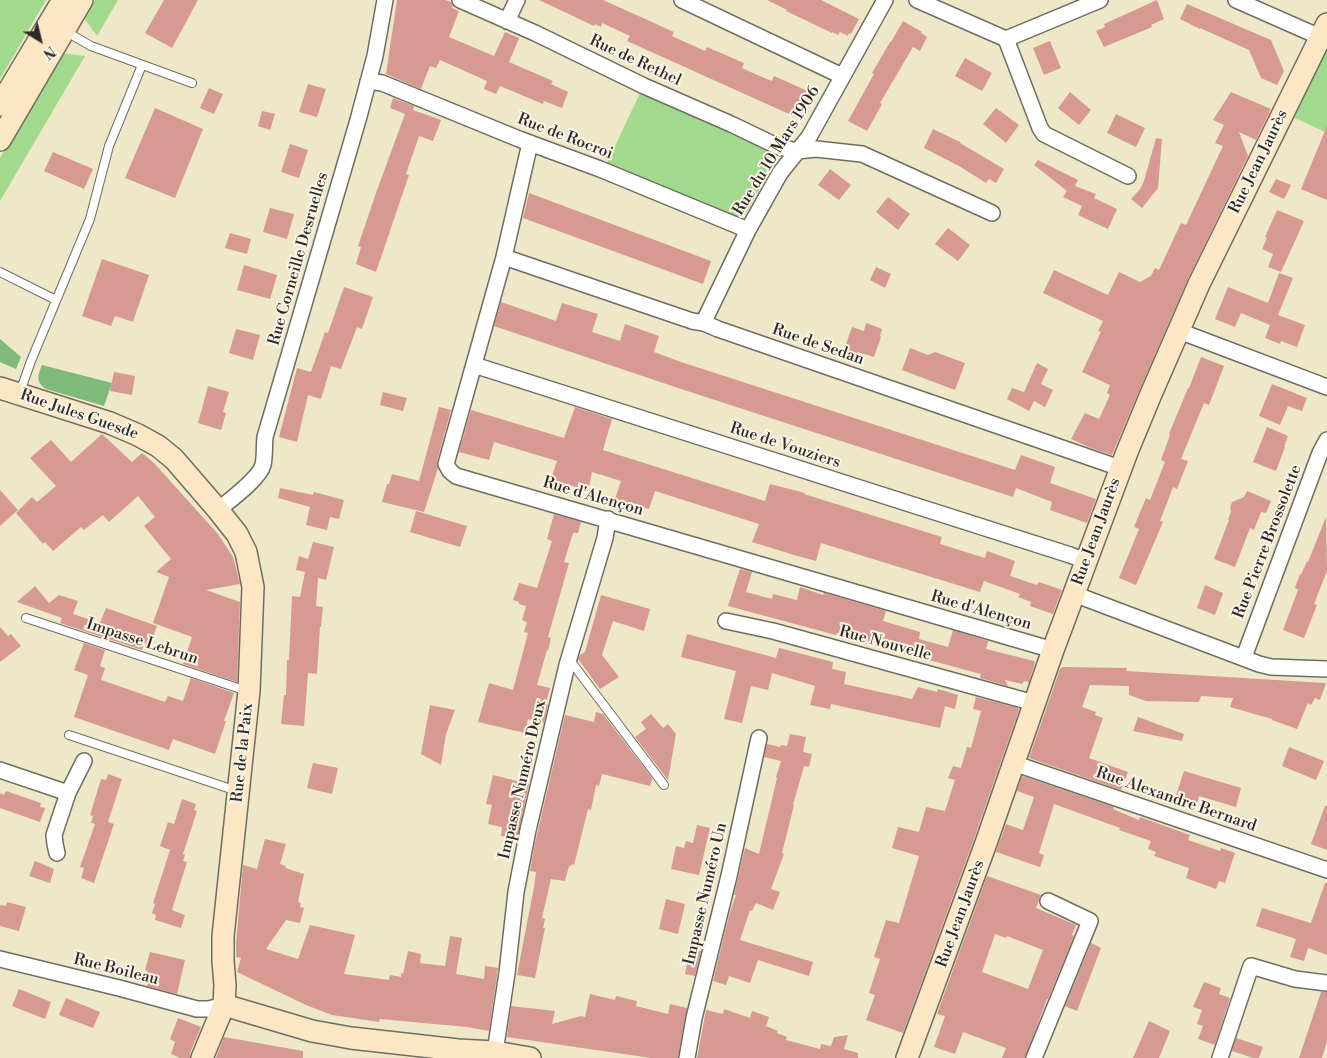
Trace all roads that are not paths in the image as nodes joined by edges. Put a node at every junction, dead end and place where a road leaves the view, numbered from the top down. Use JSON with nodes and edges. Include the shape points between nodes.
{"nodes":[{"id":1,"x":63,"y":0,"type":"edge"},
{"id":2,"x":82,"y":0,"type":"edge"},
{"id":3,"x":385,"y":0,"type":"edge"},
{"id":4,"x":460,"y":0,"type":"edge"},
{"id":5,"x":517,"y":0,"type":"edge"},
{"id":6,"x":682,"y":0,"type":"edge"},
{"id":7,"x":885,"y":0,"type":"edge"},
{"id":8,"x":917,"y":0,"type":"edge"},
{"id":9,"x":1100,"y":0,"type":"edge"},
{"id":10,"x":1236,"y":0,"type":"edge"},
{"id":11,"x":507,"y":21,"type":"junction"},
{"id":12,"x":57,"y":27,"type":"junction"},
{"id":13,"x":1324,"y":30,"type":"edge"},
{"id":14,"x":1006,"y":39,"type":"junction"},
{"id":15,"x":142,"y":65,"type":"junction"},
{"id":16,"x":842,"y":76,"type":"junction"},
{"id":17,"x":368,"y":81,"type":"junction"},
{"id":18,"x":192,"y":83,"type":"dead end"},
{"id":19,"x":0,"y":105,"type":"edge"},
{"id":20,"x":0,"y":140,"type":"edge"},
{"id":21,"x":530,"y":143,"type":"junction"},
{"id":22,"x":796,"y":151,"type":"junction"},
{"id":23,"x":1128,"y":176,"type":"dead end"},
{"id":24,"x":992,"y":213,"type":"dead end"},
{"id":25,"x":748,"y":230,"type":"junction"},
{"id":26,"x":504,"y":257,"type":"junction"},
{"id":27,"x":0,"y":272,"type":"edge"},
{"id":28,"x":56,"y":300,"type":"junction"},
{"id":29,"x":704,"y":323,"type":"junction"},
{"id":30,"x":1179,"y":331,"type":"junction"},
{"id":31,"x":474,"y":366,"type":"junction"},
{"id":32,"x":1327,"y":387,"type":"edge"},
{"id":33,"x":10,"y":391,"type":"edge"},
{"id":34,"x":1327,"y":440,"type":"edge"},
{"id":35,"x":1120,"y":468,"type":"junction"},
{"id":36,"x":218,"y":510,"type":"junction"},
{"id":37,"x":608,"y":519,"type":"junction"},
{"id":38,"x":1086,"y":561,"type":"junction"},
{"id":39,"x":1074,"y":594,"type":"junction"},
{"id":40,"x":26,"y":618,"type":"dead end"},
{"id":41,"x":726,"y":621,"type":"dead end"},
{"id":42,"x":1053,"y":650,"type":"junction"},
{"id":43,"x":1244,"y":657,"type":"junction"},
{"id":44,"x":569,"y":659,"type":"junction"},
{"id":45,"x":1327,"y":669,"type":"edge"},
{"id":46,"x":249,"y":692,"type":"junction"},
{"id":47,"x":1034,"y":703,"type":"junction"},
{"id":48,"x":69,"y":735,"type":"dead end"},
{"id":49,"x":759,"y":738,"type":"dead end"},
{"id":50,"x":84,"y":761,"type":"dead end"},
{"id":51,"x":1013,"y":763,"type":"junction"},
{"id":52,"x":0,"y":770,"type":"edge"},
{"id":53,"x":664,"y":785,"type":"dead end"},
{"id":54,"x":239,"y":792,"type":"junction"},
{"id":55,"x":68,"y":793,"type":"junction"},
{"id":56,"x":57,"y":853,"type":"dead end"},
{"id":57,"x":1327,"y":870,"type":"edge"},
{"id":58,"x":1048,"y":901,"type":"dead end"},
{"id":59,"x":0,"y":959,"type":"edge"},
{"id":60,"x":1327,"y":983,"type":"edge"},
{"id":61,"x":224,"y":1005,"type":"junction"},
{"id":62,"x":495,"y":1052,"type":"junction"},
{"id":63,"x":202,"y":1058,"type":"edge"},
{"id":64,"x":530,"y":1058,"type":"edge"},
{"id":65,"x":687,"y":1058,"type":"edge"},
{"id":66,"x":907,"y":1058,"type":"edge"},
{"id":67,"x":1034,"y":1058,"type":"edge"},
{"id":68,"x":1220,"y":1058,"type":"edge"}],
"edges":[{"from":1,"to":12,"type":"street"},
{"from":2,"to":12,"type":"street"},
{"from":3,"to":17,"type":"street","name":"Rue Corneille Desruelles"},
{"from":4,"to":11,"type":"street","name":"Rue de Rethel"},
{"from":5,"to":11,"type":"street"},
{"from":6,"to":16,"type":"street"},
{"from":7,"to":16,"type":"street","name":"Rue du 10 Mars 1906"},
{"from":8,"to":14,"type":"street"},
{"from":9,"to":14,"type":"street"},
{"from":10,"to":13,"type":"street"},
{"from":11,"to":22,"type":"street","name":"Rue de Rethel","via":[[779,148]]},
{"from":12,"to":15,"type":"lane","via":[[91,46]]},
{"from":12,"to":19,"type":"street"},
{"from":12,"to":20,"type":"street"},
{"from":13,"to":30,"type":"street","name":"Rue Jean Jaurès"},
{"from":14,"to":23,"type":"street","via":[[1044,134]]},
{"from":15,"to":18,"type":"lane"},
{"from":15,"to":28,"type":"lane","via":[[109,146],[90,219]]},
{"from":16,"to":22,"type":"street","name":"Rue du 10 Mars 1906","via":[[809,137]]},
{"from":17,"to":21,"type":"street","name":"Rue de Rocroi","via":[[382,83]]},
{"from":17,"to":36,"type":"street","name":"Rue Corneille Desruelles","via":[[265,436],[263,464],[255,478]]},
{"from":21,"to":25,"type":"street","name":"Rue de Rocroi"},
{"from":21,"to":26,"type":"street","name":"Rue d'Alençon"},
{"from":22,"to":24,"type":"street","name":"Rue de Rethel","via":[[816,149],[862,154]]},
{"from":22,"to":25,"type":"street","name":"Rue du 10 Mars 1906"},
{"from":25,"to":29,"type":"street","name":"Rue du 10 Mars 1906"},
{"from":26,"to":29,"type":"street","name":"Rue de Sedan"},
{"from":26,"to":31,"type":"street","name":"Rue d'Alençon"},
{"from":27,"to":28,"type":"lane"},
{"from":28,"to":33,"type":"lane","via":[[31,361]]},
{"from":29,"to":35,"type":"street","name":"Rue de Sedan"},
{"from":30,"to":32,"type":"street"},
{"from":30,"to":35,"type":"street","name":"Rue Jean Jaurès"},
{"from":31,"to":37,"type":"street","name":"Rue d'Alençon","via":[[446,464],[450,471],[456,476]]},
{"from":31,"to":38,"type":"street","name":"Rue de Vouziers"},
{"from":33,"to":36,"type":"street","name":"Rue Jules Guesde","via":[[110,423],[152,442],[174,459]]},
{"from":34,"to":43,"type":"street","name":"Rue Pierre Brossolette"},
{"from":35,"to":38,"type":"street","name":"Rue Jean Jaurès"},
{"from":36,"to":46,"type":"street","name":"Rue de la Paix","via":[[246,552],[254,587]]},
{"from":37,"to":42,"type":"street","name":"Rue d'Alençon"},
{"from":37,"to":44,"type":"street","name":"Impasse Numéro Deux","via":[[606,538]]},
{"from":38,"to":39,"type":"street","name":"Rue Jean Jaurès"},
{"from":39,"to":42,"type":"street","name":"Rue Jean Jaurès"},
{"from":39,"to":43,"type":"street"},
{"from":40,"to":46,"type":"lane","name":"Impasse Lebrun"},
{"from":41,"to":47,"type":"street","name":"Rue Nouvelle"},
{"from":42,"to":47,"type":"street","name":"Rue Jean Jaurès"},
{"from":43,"to":45,"type":"street","via":[[1272,667]]},
{"from":44,"to":53,"type":"lane"},
{"from":44,"to":62,"type":"street","name":"Impasse Numéro Deux","via":[[516,892]]},
{"from":46,"to":54,"type":"street","name":"Rue de la Paix"},
{"from":47,"to":51,"type":"street","name":"Rue Jean Jaurès"},
{"from":48,"to":54,"type":"lane"},
{"from":49,"to":65,"type":"street","name":"Impasse Numéro Un"},
{"from":50,"to":55,"type":"street"},
{"from":51,"to":57,"type":"street","name":"Rue Alexandre Bernard"},
{"from":51,"to":66,"type":"street","name":"Rue Jean Jaurès"},
{"from":52,"to":55,"type":"street"},
{"from":54,"to":61,"type":"street","name":"Rue de la Paix","via":[[224,936]]},
{"from":55,"to":56,"type":"street","via":[[54,835]]},
{"from":58,"to":67,"type":"street","via":[[1090,921]]},
{"from":59,"to":61,"type":"street","name":"Rue Boileau","via":[[197,1010]]},
{"from":60,"to":68,"type":"street","via":[[1251,966]]},
{"from":61,"to":62,"type":"street","via":[[312,1031]]},
{"from":61,"to":63,"type":"street"},
{"from":62,"to":64,"type":"street"}]}
